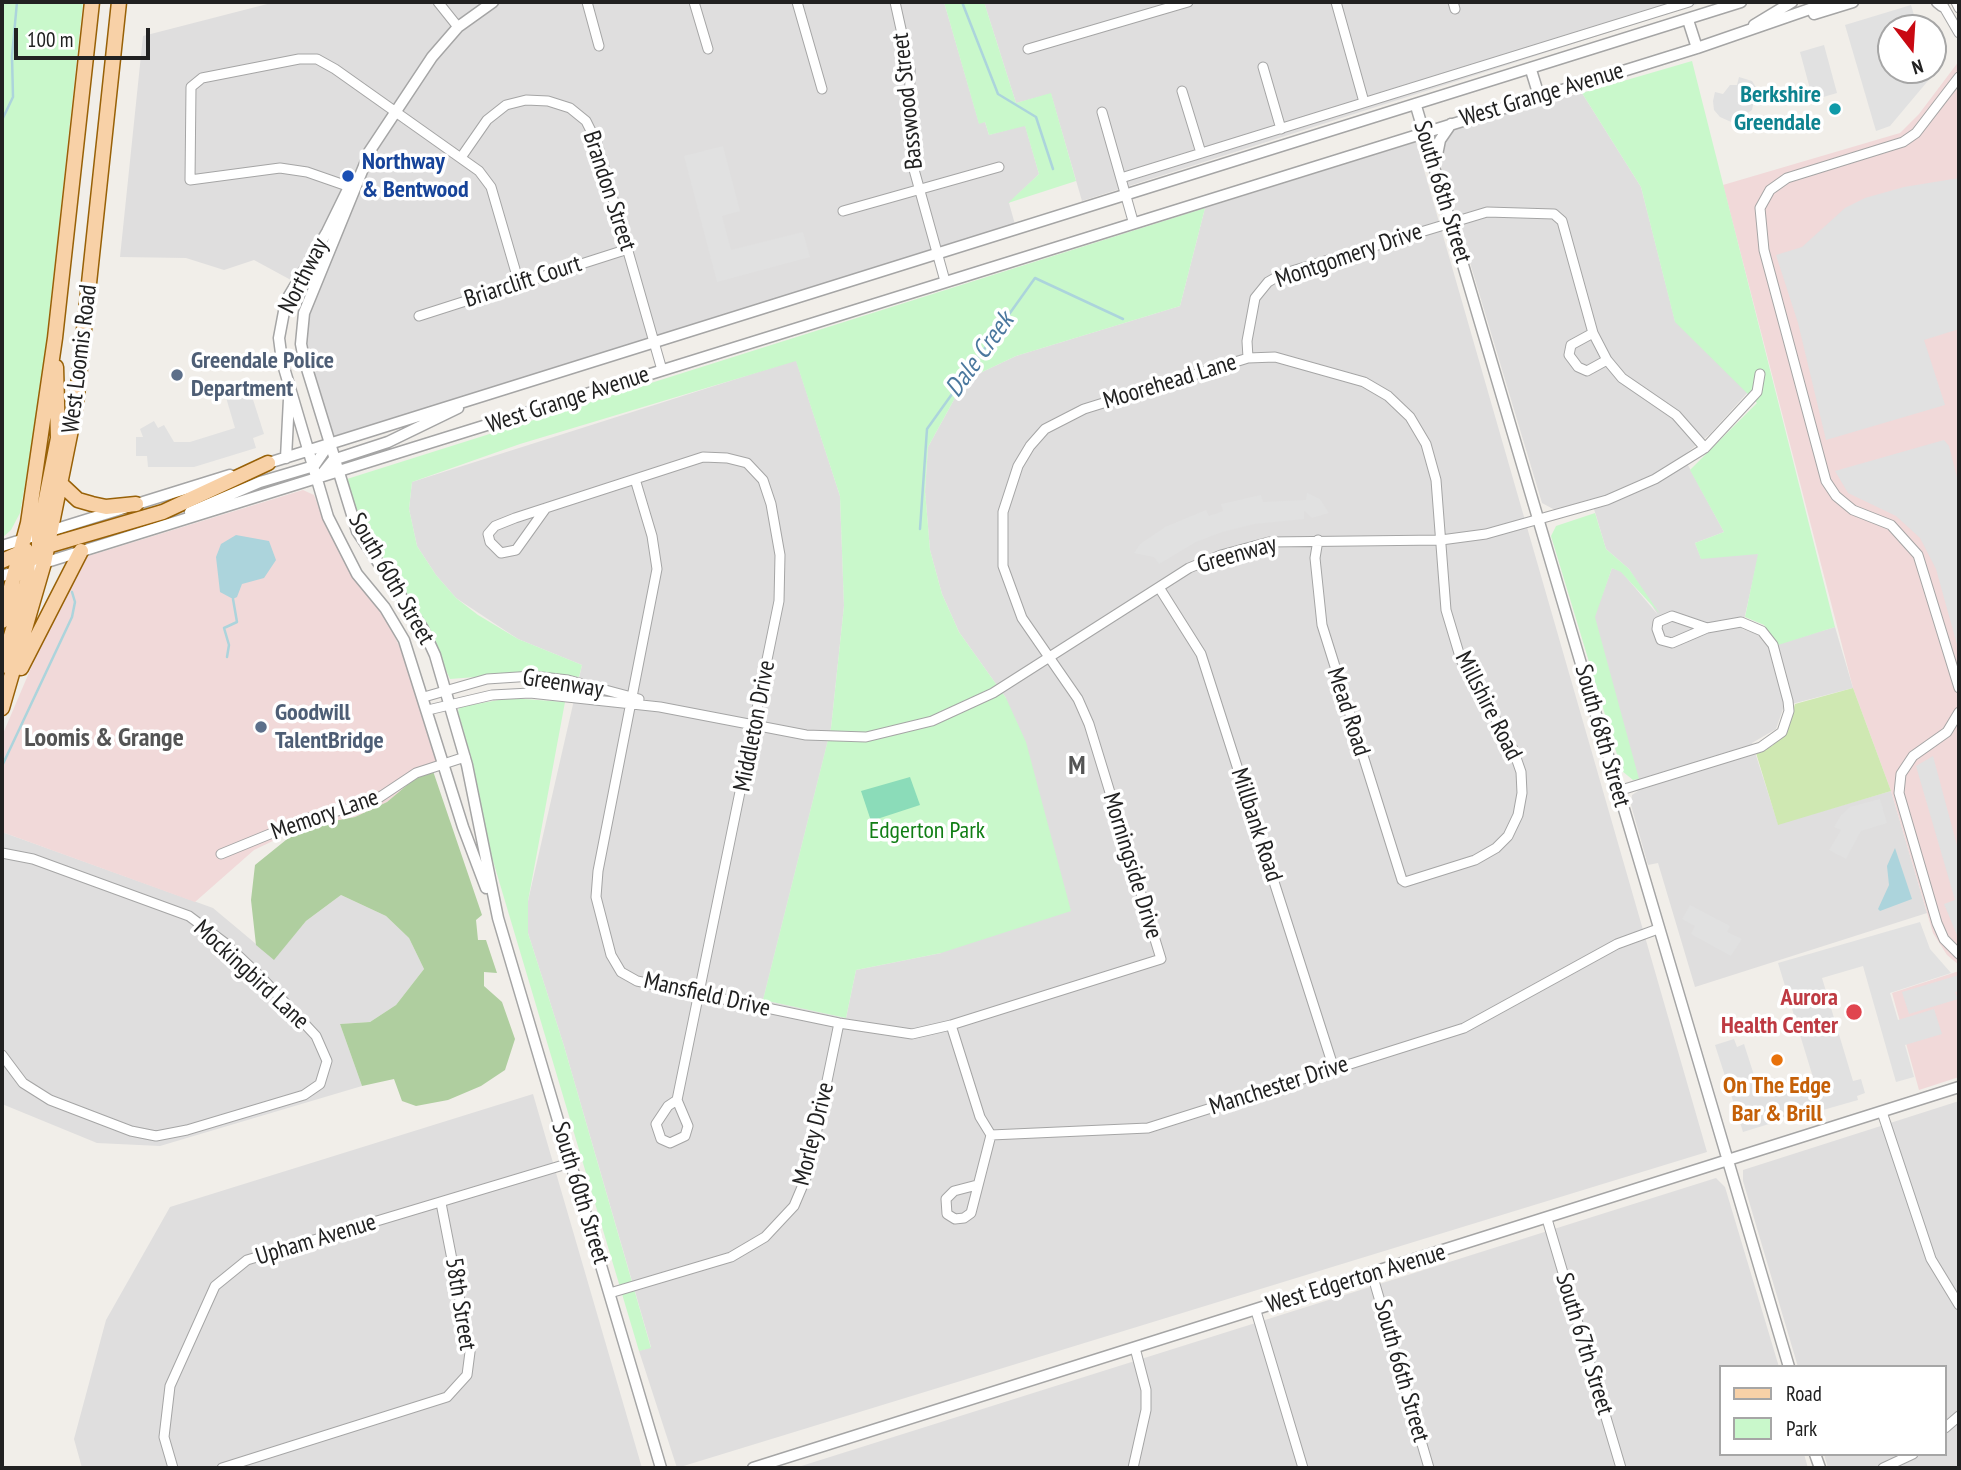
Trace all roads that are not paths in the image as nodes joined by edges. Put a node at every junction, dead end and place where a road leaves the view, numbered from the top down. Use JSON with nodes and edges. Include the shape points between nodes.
{"nodes":[{"id":1,"x":93,"y":2,"type":"edge"},
{"id":2,"x":119,"y":2,"type":"edge"},
{"id":3,"x":438,"y":2,"type":"edge"},
{"id":4,"x":493,"y":2,"type":"edge"},
{"id":5,"x":587,"y":2,"type":"edge"},
{"id":6,"x":694,"y":2,"type":"edge"},
{"id":7,"x":797,"y":2,"type":"edge"},
{"id":8,"x":895,"y":2,"type":"edge"},
{"id":9,"x":1188,"y":2,"type":"edge"},
{"id":10,"x":1336,"y":2,"type":"edge"},
{"id":11,"x":1689,"y":2,"type":"edge"},
{"id":12,"x":1741,"y":2,"type":"edge"},
{"id":13,"x":1792,"y":2,"type":"edge"},
{"id":14,"x":1808,"y":2,"type":"edge"},
{"id":15,"x":1830,"y":2,"type":"edge"},
{"id":16,"x":1853,"y":2,"type":"edge"},
{"id":17,"x":1956,"y":2,"type":"edge"},
{"id":18,"x":1940,"y":3,"type":"edge"},
{"id":19,"x":1959,"y":8,"type":"edge"},
{"id":20,"x":1688,"y":20,"type":"junction"},
{"id":21,"x":1775,"y":21,"type":"junction"},
{"id":22,"x":458,"y":27,"type":"junction"},
{"id":23,"x":90,"y":29,"type":"junction"},
{"id":24,"x":116,"y":32,"type":"junction"},
{"id":25,"x":1743,"y":33,"type":"junction"},
{"id":26,"x":1959,"y":33,"type":"edge"},
{"id":27,"x":599,"y":46,"type":"dead end"},
{"id":28,"x":1697,"y":48,"type":"junction"},
{"id":29,"x":708,"y":49,"type":"dead end"},
{"id":30,"x":1028,"y":49,"type":"dead end"},
{"id":31,"x":1525,"y":52,"type":"junction"},
{"id":32,"x":1263,"y":67,"type":"dead end"},
{"id":33,"x":1531,"y":70,"type":"junction"},
{"id":34,"x":1959,"y":77,"type":"edge"},
{"id":35,"x":822,"y":89,"type":"dead end"},
{"id":36,"x":1182,"y":91,"type":"dead end"},
{"id":37,"x":1539,"y":96,"type":"junction"},
{"id":38,"x":1364,"y":102,"type":"junction"},
{"id":39,"x":1416,"y":106,"type":"junction"},
{"id":40,"x":393,"y":111,"type":"junction"},
{"id":41,"x":1102,"y":112,"type":"dead end"},
{"id":42,"x":1451,"y":123,"type":"junction"},
{"id":43,"x":1281,"y":129,"type":"junction"},
{"id":44,"x":1425,"y":132,"type":"junction"},
{"id":45,"x":1201,"y":153,"type":"junction"},
{"id":46,"x":462,"y":156,"type":"junction"},
{"id":47,"x":1435,"y":166,"type":"junction"},
{"id":48,"x":999,"y":167,"type":"dead end"},
{"id":49,"x":1121,"y":178,"type":"junction"},
{"id":50,"x":352,"y":187,"type":"junction"},
{"id":51,"x":919,"y":190,"type":"junction"},
{"id":52,"x":1123,"y":195,"type":"junction"},
{"id":53,"x":843,"y":211,"type":"dead end"},
{"id":54,"x":1133,"y":221,"type":"junction"},
{"id":55,"x":1451,"y":222,"type":"junction"},
{"id":56,"x":628,"y":249,"type":"junction"},
{"id":57,"x":936,"y":253,"type":"junction"},
{"id":58,"x":945,"y":281,"type":"junction"},
{"id":59,"x":519,"y":283,"type":"junction"},
{"id":60,"x":419,"y":316,"type":"dead end"},
{"id":61,"x":1593,"y":333,"type":"junction"},
{"id":62,"x":656,"y":340,"type":"junction"},
{"id":63,"x":1248,"y":358,"type":"junction"},
{"id":64,"x":1607,"y":360,"type":"junction"},
{"id":65,"x":662,"y":370,"type":"junction"},
{"id":66,"x":1760,"y":374,"type":"dead end"},
{"id":67,"x":288,"y":383,"type":"junction"},
{"id":68,"x":492,"y":392,"type":"junction"},
{"id":69,"x":329,"y":444,"type":"junction"},
{"id":70,"x":1704,"y":448,"type":"junction"},
{"id":71,"x":310,"y":450,"type":"junction"},
{"id":72,"x":286,"y":458,"type":"junction"},
{"id":73,"x":334,"y":460,"type":"junction"},
{"id":74,"x":268,"y":463,"type":"junction"},
{"id":75,"x":314,"y":466,"type":"junction"},
{"id":76,"x":337,"y":473,"type":"junction"},
{"id":77,"x":635,"y":479,"type":"junction"},
{"id":78,"x":317,"y":480,"type":"junction"},
{"id":79,"x":62,"y":485,"type":"junction"},
{"id":80,"x":136,"y":504,"type":"junction"},
{"id":81,"x":546,"y":508,"type":"junction"},
{"id":82,"x":1540,"y":522,"type":"junction"},
{"id":83,"x":155,"y":529,"type":"junction"},
{"id":84,"x":1318,"y":540,"type":"junction"},
{"id":85,"x":1441,"y":540,"type":"junction"},
{"id":86,"x":2,"y":546,"type":"edge"},
{"id":87,"x":34,"y":551,"type":"junction"},
{"id":88,"x":81,"y":551,"type":"junction"},
{"id":89,"x":2,"y":561,"type":"edge"},
{"id":90,"x":2,"y":576,"type":"edge"},
{"id":91,"x":1160,"y":589,"type":"junction"},
{"id":92,"x":2,"y":621,"type":"edge"},
{"id":93,"x":1707,"y":628,"type":"junction"},
{"id":94,"x":1051,"y":659,"type":"junction"},
{"id":95,"x":2,"y":666,"type":"edge"},
{"id":96,"x":1959,"y":688,"type":"edge"},
{"id":97,"x":445,"y":689,"type":"junction"},
{"id":98,"x":424,"y":697,"type":"junction"},
{"id":99,"x":4,"y":701,"type":"edge"},
{"id":100,"x":633,"y":701,"type":"junction"},
{"id":101,"x":450,"y":704,"type":"junction"},
{"id":102,"x":428,"y":710,"type":"junction"},
{"id":103,"x":1959,"y":712,"type":"edge"},
{"id":104,"x":755,"y":726,"type":"junction"},
{"id":105,"x":465,"y":757,"type":"junction"},
{"id":106,"x":444,"y":763,"type":"junction"},
{"id":107,"x":1618,"y":790,"type":"junction"},
{"id":108,"x":2,"y":853,"type":"edge"},
{"id":109,"x":221,"y":854,"type":"dead end"},
{"id":110,"x":1402,"y":880,"type":"joint"},
{"id":111,"x":498,"y":918,"type":"junction"},
{"id":112,"x":1658,"y":929,"type":"junction"},
{"id":113,"x":1959,"y":954,"type":"edge"},
{"id":114,"x":1161,"y":959,"type":"joint"},
{"id":115,"x":701,"y":994,"type":"junction"},
{"id":116,"x":839,"y":1023,"type":"junction"},
{"id":117,"x":951,"y":1025,"type":"junction"},
{"id":118,"x":2,"y":1055,"type":"edge"},
{"id":119,"x":1334,"y":1069,"type":"junction"},
{"id":120,"x":1959,"y":1087,"type":"edge"},
{"id":121,"x":677,"y":1100,"type":"junction"},
{"id":122,"x":1882,"y":1112,"type":"junction"},
{"id":123,"x":991,"y":1135,"type":"junction"},
{"id":124,"x":1727,"y":1162,"type":"junction"},
{"id":125,"x":570,"y":1163,"type":"junction"},
{"id":126,"x":976,"y":1185,"type":"dead end"},
{"id":127,"x":441,"y":1203,"type":"junction"},
{"id":128,"x":1547,"y":1219,"type":"junction"},
{"id":129,"x":1372,"y":1274,"type":"junction"},
{"id":130,"x":610,"y":1293,"type":"junction"},
{"id":131,"x":1959,"y":1305,"type":"edge"},
{"id":132,"x":1256,"y":1311,"type":"junction"},
{"id":133,"x":1135,"y":1349,"type":"junction"},
{"id":134,"x":1788,"y":1365,"type":"edge"},
{"id":135,"x":1909,"y":1456,"type":"edge"},
{"id":136,"x":173,"y":1468,"type":"edge"},
{"id":137,"x":222,"y":1468,"type":"edge"},
{"id":138,"x":661,"y":1468,"type":"edge"},
{"id":139,"x":753,"y":1468,"type":"edge"},
{"id":140,"x":1133,"y":1468,"type":"edge"},
{"id":141,"x":1303,"y":1468,"type":"edge"},
{"id":142,"x":1429,"y":1468,"type":"edge"},
{"id":143,"x":1621,"y":1468,"type":"edge"},
{"id":144,"x":1883,"y":1468,"type":"edge"}],
"edges":[{"from":1,"to":23,"type":"main road","name":"West Loomis Road"},
{"from":2,"to":24,"type":"main road","name":"West Loomis Road"},
{"from":3,"to":22,"type":"street"},
{"from":4,"to":22,"type":"street","name":"Northway"},
{"from":5,"to":27,"type":"street"},
{"from":6,"to":29,"type":"street"},
{"from":7,"to":35,"type":"street"},
{"from":8,"to":51,"type":"street","name":"Basswood Street","via":[[908,57],[909,138]]},
{"from":9,"to":30,"type":"street"},
{"from":10,"to":38,"type":"street"},
{"from":11,"to":31,"type":"street","name":"West Grange Avenue"},
{"from":12,"to":20,"type":"street","name":"West Grange Avenue"},
{"from":13,"to":25,"type":"street"},
{"from":14,"to":21,"type":"street"},
{"from":15,"to":21,"type":"street","name":"West Grange Avenue"},
{"from":16,"to":21,"type":"street"},
{"from":17,"to":19,"type":"street"},
{"from":18,"to":26,"type":"street"},
{"from":20,"to":28,"type":"street"},
{"from":20,"to":33,"type":"street","name":"West Grange Avenue"},
{"from":21,"to":25,"type":"street","name":"West Grange Avenue"},
{"from":22,"to":40,"type":"street","name":"Northway"},
{"from":23,"to":24,"type":"main road"},
{"from":23,"to":87,"type":"main road","name":"West Loomis Road","via":[[55,338],[58,438]]},
{"from":24,"to":79,"type":"main road","name":"West Loomis Road","via":[[80,367]]},
{"from":25,"to":28,"type":"street","name":"West Grange Avenue"},
{"from":28,"to":37,"type":"street","name":"West Grange Avenue"},
{"from":31,"to":33,"type":"street"},
{"from":31,"to":38,"type":"street","name":"West Grange Avenue"},
{"from":32,"to":43,"type":"street"},
{"from":33,"to":37,"type":"street"},
{"from":33,"to":39,"type":"street","name":"West Grange Avenue"},
{"from":34,"to":96,"type":"street","via":[[1916,133],[1903,142],[1787,178],[1770,190],[1760,208],[1760,230],[1826,481],[1853,510],[1891,525],[1918,555]]},
{"from":36,"to":45,"type":"street"},
{"from":37,"to":42,"type":"street","name":"West Grange Avenue"},
{"from":38,"to":43,"type":"street","name":"West Grange Avenue"},
{"from":39,"to":44,"type":"street","name":"South 68th Street"},
{"from":39,"to":52,"type":"street","name":"West Grange Avenue"},
{"from":40,"to":46,"type":"street"},
{"from":40,"to":50,"type":"street","name":"Northway"},
{"from":40,"to":50,"type":"street","via":[[317,59],[202,78],[191,87],[190,180],[280,168]]},
{"from":41,"to":49,"type":"street"},
{"from":42,"to":44,"type":"street","name":"West Grange Avenue"},
{"from":42,"to":47,"type":"street","via":[[1440,140]]},
{"from":43,"to":45,"type":"street","name":"West Grange Avenue"},
{"from":44,"to":47,"type":"street","name":"South 68th Street"},
{"from":44,"to":54,"type":"street","name":"West Grange Avenue"},
{"from":45,"to":49,"type":"street","name":"West Grange Avenue"},
{"from":46,"to":56,"type":"street","name":"Brandon Street","via":[[488,120],[506,105],[548,101],[570,108],[586,121],[597,143]]},
{"from":46,"to":59,"type":"street","via":[[491,187]]},
{"from":47,"to":55,"type":"street","name":"South 68th Street"},
{"from":48,"to":51,"type":"street"},
{"from":49,"to":52,"type":"street"},
{"from":50,"to":67,"type":"street","name":"Northway","via":[[286,301],[279,338]]},
{"from":50,"to":69,"type":"street","name":"Northway","via":[[301,329],[304,359]]},
{"from":51,"to":53,"type":"street"},
{"from":51,"to":57,"type":"street","name":"Basswood Street"},
{"from":52,"to":54,"type":"street"},
{"from":52,"to":57,"type":"street","name":"West Grange Avenue"},
{"from":54,"to":58,"type":"street","name":"West Grange Avenue"},
{"from":55,"to":61,"type":"street","name":"Montgomery Drive","via":[[1487,212],[1554,214],[1562,221]]},
{"from":55,"to":63,"type":"street","name":"Montgomery Drive","via":[[1268,282],[1255,298]]},
{"from":55,"to":82,"type":"street","name":"South 68th Street"},
{"from":56,"to":59,"type":"street","name":"Briarclift Court"},
{"from":56,"to":62,"type":"street","name":"Brandon Street"},
{"from":57,"to":58,"type":"street","name":"Basswood Street"},
{"from":57,"to":62,"type":"street","name":"West Grange Avenue"},
{"from":58,"to":65,"type":"street","name":"West Grange Avenue"},
{"from":59,"to":60,"type":"street","name":"Briarclift Court"},
{"from":61,"to":64,"type":"street","name":"Montgomery Drive"},
{"from":61,"to":64,"type":"street","via":[[1571,345],[1569,355],[1587,371]]},
{"from":62,"to":65,"type":"street","name":"Brandon Street"},
{"from":62,"to":68,"type":"street","name":"West Grange Avenue"},
{"from":63,"to":85,"type":"street","name":"Moorehead Lane","via":[[1275,357],[1364,382],[1388,396],[1410,417],[1426,444],[1436,480]]},
{"from":63,"to":94,"type":"street","name":"Moorehead Lane","via":[[1064,417],[1030,446],[1018,466],[1003,512],[1003,566],[1022,618]]},
{"from":64,"to":70,"type":"street","name":"Montgomery Drive","via":[[1622,377],[1676,415]]},
{"from":65,"to":76,"type":"street","name":"West Grange Avenue"},
{"from":66,"to":70,"type":"street","name":"Greenway","via":[[1757,392]]},
{"from":67,"to":71,"type":"street","name":"Northway"},
{"from":67,"to":72,"type":"street"},
{"from":68,"to":69,"type":"street","name":"West Grange Avenue"},
{"from":68,"to":73,"type":"street","via":[[388,442]]},
{"from":69,"to":71,"type":"street","name":"West Grange Avenue"},
{"from":69,"to":73,"type":"street","name":"South 60th Street"},
{"from":69,"to":75,"type":"street"},
{"from":70,"to":82,"type":"street","name":"Greenway","via":[[1655,479]]},
{"from":71,"to":72,"type":"street","name":"West Grange Avenue"},
{"from":71,"to":75,"type":"street","name":"South 60th Street"},
{"from":72,"to":74,"type":"street","name":"West Grange Avenue"},
{"from":73,"to":76,"type":"street","name":"South 60th Street"},
{"from":73,"to":78,"type":"street"},
{"from":74,"to":80,"type":"street","name":"West Grange Avenue"},
{"from":74,"to":87,"type":"main road","via":[[163,512]]},
{"from":75,"to":78,"type":"street","name":"South 60th Street"},
{"from":75,"to":83,"type":"street","via":[[243,488]]},
{"from":76,"to":78,"type":"street","name":"West Grange Avenue"},
{"from":76,"to":97,"type":"street","name":"South 60th Street","via":[[357,531],[423,629]]},
{"from":77,"to":81,"type":"street"},
{"from":77,"to":100,"type":"street","name":"Mansfield Drive","via":[[657,569]]},
{"from":77,"to":104,"type":"street","name":"Middleton Drive","via":[[703,457],[747,463],[763,480],[780,555],[779,601]]},
{"from":78,"to":83,"type":"street","name":"West Grange Avenue"},
{"from":78,"to":98,"type":"street","name":"South 60th Street","via":[[340,546],[395,622]]},
{"from":79,"to":80,"type":"main road","via":[[78,500],[92,505]]},
{"from":79,"to":87,"type":"main road","name":"West Loomis Road"},
{"from":80,"to":87,"type":"street","name":"West Grange Avenue"},
{"from":81,"to":81,"type":"street","via":[[495,526],[488,534],[490,542],[501,553],[516,550]]},
{"from":82,"to":85,"type":"street","name":"Greenway"},
{"from":82,"to":107,"type":"street","name":"South 68th Street"},
{"from":83,"to":88,"type":"street","name":"West Grange Avenue"},
{"from":84,"to":85,"type":"street","name":"Greenway"},
{"from":84,"to":91,"type":"street","name":"Greenway","via":[[1269,542],[1221,555],[1189,568]]},
{"from":84,"to":110,"type":"street","name":"Mead Road","via":[[1315,558],[1322,625]]},
{"from":85,"to":110,"type":"street","name":"Millshire Road","via":[[1446,610],[1461,660],[1513,749],[1522,793],[1518,815],[1496,848],[1475,860]]},
{"from":86,"to":87,"type":"street","name":"West Grange Avenue"},
{"from":87,"to":88,"type":"street","name":"West Grange Avenue"},
{"from":87,"to":89,"type":"main road"},
{"from":87,"to":90,"type":"street","name":"West Grange Avenue"},
{"from":87,"to":92,"type":"main road","name":"West Loomis Road"},
{"from":87,"to":95,"type":"main road"},
{"from":87,"to":99,"type":"main road","name":"West Loomis Road"},
{"from":88,"to":99,"type":"main road"},
{"from":91,"to":94,"type":"street","name":"Greenway"},
{"from":91,"to":119,"type":"street","name":"Millbank Road","via":[[1201,654]]},
{"from":93,"to":93,"type":"street","via":[[1672,616],[1658,622],[1657,629],[1661,640],[1672,643]]},
{"from":93,"to":107,"type":"street","via":[[1741,622],[1754,625],[1768,637],[1788,701],[1782,732],[1761,747]]},
{"from":94,"to":104,"type":"street","name":"Greenway","via":[[932,721],[866,737],[806,735]]},
{"from":94,"to":114,"type":"street","name":"Morningside Drive","via":[[1089,724]]},
{"from":97,"to":98,"type":"street","name":"Greenway"},
{"from":97,"to":100,"type":"street","name":"Greenway","via":[[486,679],[533,676],[568,680]]},
{"from":97,"to":101,"type":"street","name":"South 60th Street"},
{"from":98,"to":102,"type":"street","name":"South 60th Street"},
{"from":100,"to":101,"type":"street","name":"Greenway","via":[[512,693]]},
{"from":100,"to":104,"type":"street","name":"Greenway"},
{"from":100,"to":115,"type":"street","name":"Mansfield Drive","via":[[596,897],[611,955],[621,972],[637,981]]},
{"from":101,"to":102,"type":"street","name":"Greenway"},
{"from":101,"to":105,"type":"street","name":"South 60th Street"},
{"from":102,"to":106,"type":"street","name":"South 60th Street"},
{"from":103,"to":113,"type":"street","via":[[1947,732],[1913,756],[1901,774],[1899,793],[1937,923],[1944,939]]},
{"from":104,"to":115,"type":"street","name":"Middleton Drive"},
{"from":105,"to":106,"type":"street","name":"Memory Lane"},
{"from":105,"to":111,"type":"street","name":"South 60th Street"},
{"from":106,"to":109,"type":"street","name":"Memory Lane","via":[[416,773],[371,803],[309,818]]},
{"from":106,"to":111,"type":"street","name":"South 60th Street"},
{"from":107,"to":112,"type":"street","name":"South 68th Street"},
{"from":108,"to":118,"type":"street","name":"Mockingbird Lane","via":[[33,859],[189,916],[262,978],[316,1036],[327,1061],[320,1084],[304,1094],[156,1136],[50,1100],[23,1083]]},
{"from":111,"to":125,"type":"street","name":"South 60th Street"},
{"from":112,"to":119,"type":"street","name":"Manchester Drive","via":[[1617,944],[1464,1028]]},
{"from":112,"to":124,"type":"street","name":"South 68th Street"},
{"from":114,"to":117,"type":"street","name":"Mansfield Drive"},
{"from":115,"to":116,"type":"street","name":"Mansfield Drive"},
{"from":115,"to":121,"type":"street","name":"Middleton Drive"},
{"from":116,"to":117,"type":"street","name":"Mansfield Drive","via":[[912,1034]]},
{"from":116,"to":130,"type":"street","name":"Morley Drive","via":[[808,1173],[794,1206],[765,1237],[731,1257]]},
{"from":117,"to":123,"type":"street","via":[[980,1117]]},
{"from":119,"to":123,"type":"street","name":"Manchester Drive","via":[[1148,1128]]},
{"from":120,"to":122,"type":"street","name":"West Edgerton Avenue"},
{"from":121,"to":121,"type":"street","via":[[656,1124],[661,1139],[670,1143],[685,1136],[688,1126]]},
{"from":122,"to":124,"type":"street","name":"West Edgerton Avenue"},
{"from":122,"to":131,"type":"street","via":[[1931,1259]]},
{"from":123,"to":126,"type":"street","via":[[987,1161]]},
{"from":124,"to":128,"type":"street","name":"West Edgerton Avenue"},
{"from":124,"to":134,"type":"street","name":"South 68th Street"},
{"from":125,"to":127,"type":"street","name":"Upham Avenue"},
{"from":125,"to":130,"type":"street","name":"South 60th Street"},
{"from":127,"to":136,"type":"street","name":"Upham Avenue","via":[[247,1260],[215,1286],[170,1386],[164,1437]]},
{"from":127,"to":137,"type":"street","name":"58th Street","via":[[470,1352],[467,1376],[447,1397]]},
{"from":128,"to":129,"type":"street","name":"West Edgerton Avenue"},
{"from":128,"to":143,"type":"street","name":"South 67th Street"},
{"from":129,"to":132,"type":"street","name":"West Edgerton Avenue"},
{"from":129,"to":142,"type":"street","name":"South 66th Street"},
{"from":130,"to":138,"type":"street","name":"South 60th Street"},
{"from":132,"to":133,"type":"street","name":"West Edgerton Avenue"},
{"from":132,"to":141,"type":"street"},
{"from":133,"to":139,"type":"street","name":"West Edgerton Avenue"},
{"from":133,"to":140,"type":"street","via":[[1146,1390],[1146,1410]]},
{"from":135,"to":144,"type":"street"}]}
